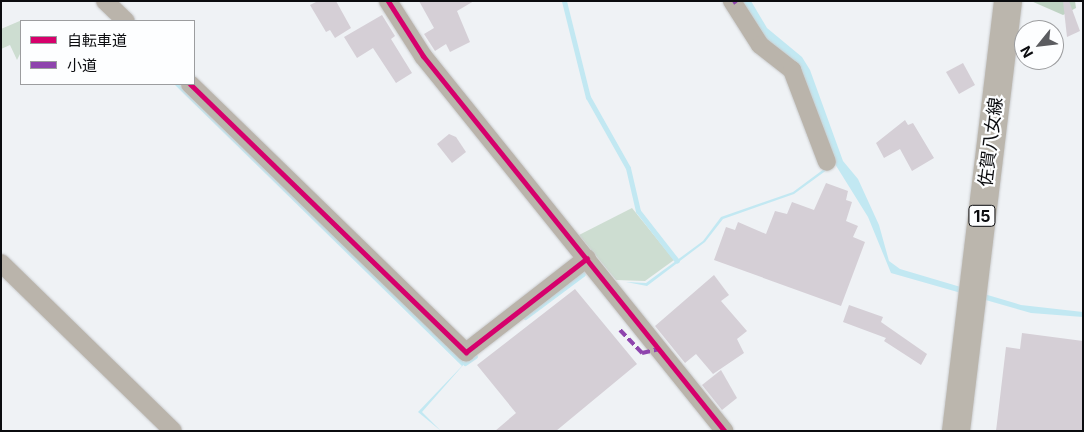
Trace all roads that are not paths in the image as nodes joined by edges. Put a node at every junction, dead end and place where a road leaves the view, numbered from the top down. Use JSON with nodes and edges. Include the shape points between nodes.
{"nodes":[{"id":1,"x":105,"y":1,"type":"edge"},
{"id":2,"x":388,"y":1,"type":"edge"},
{"id":3,"x":732,"y":1,"type":"edge"},
{"id":4,"x":1008,"y":1,"type":"edge"},
{"id":5,"x":125,"y":20,"type":"edge"},
{"id":6,"x":191,"y":85,"type":"edge"},
{"id":7,"x":827,"y":162,"type":"dead end"},
{"id":8,"x":587,"y":258,"type":"junction"},
{"id":9,"x":1,"y":263,"type":"edge"},
{"id":10,"x":173,"y":431,"type":"edge"},
{"id":11,"x":725,"y":431,"type":"edge"},
{"id":12,"x":956,"y":431,"type":"edge"}],
"edges":[{"from":1,"to":5,"type":"street"},
{"from":2,"to":8,"type":"street","via":[[423,56]]},
{"from":3,"to":7,"type":"street","via":[[760,45],[792,70]]},
{"from":4,"to":12,"type":"main road","name":"佐賀八女線","number":"15"},
{"from":6,"to":8,"type":"street","via":[[466,352]]},
{"from":8,"to":11,"type":"street"},
{"from":9,"to":10,"type":"street"}]}
